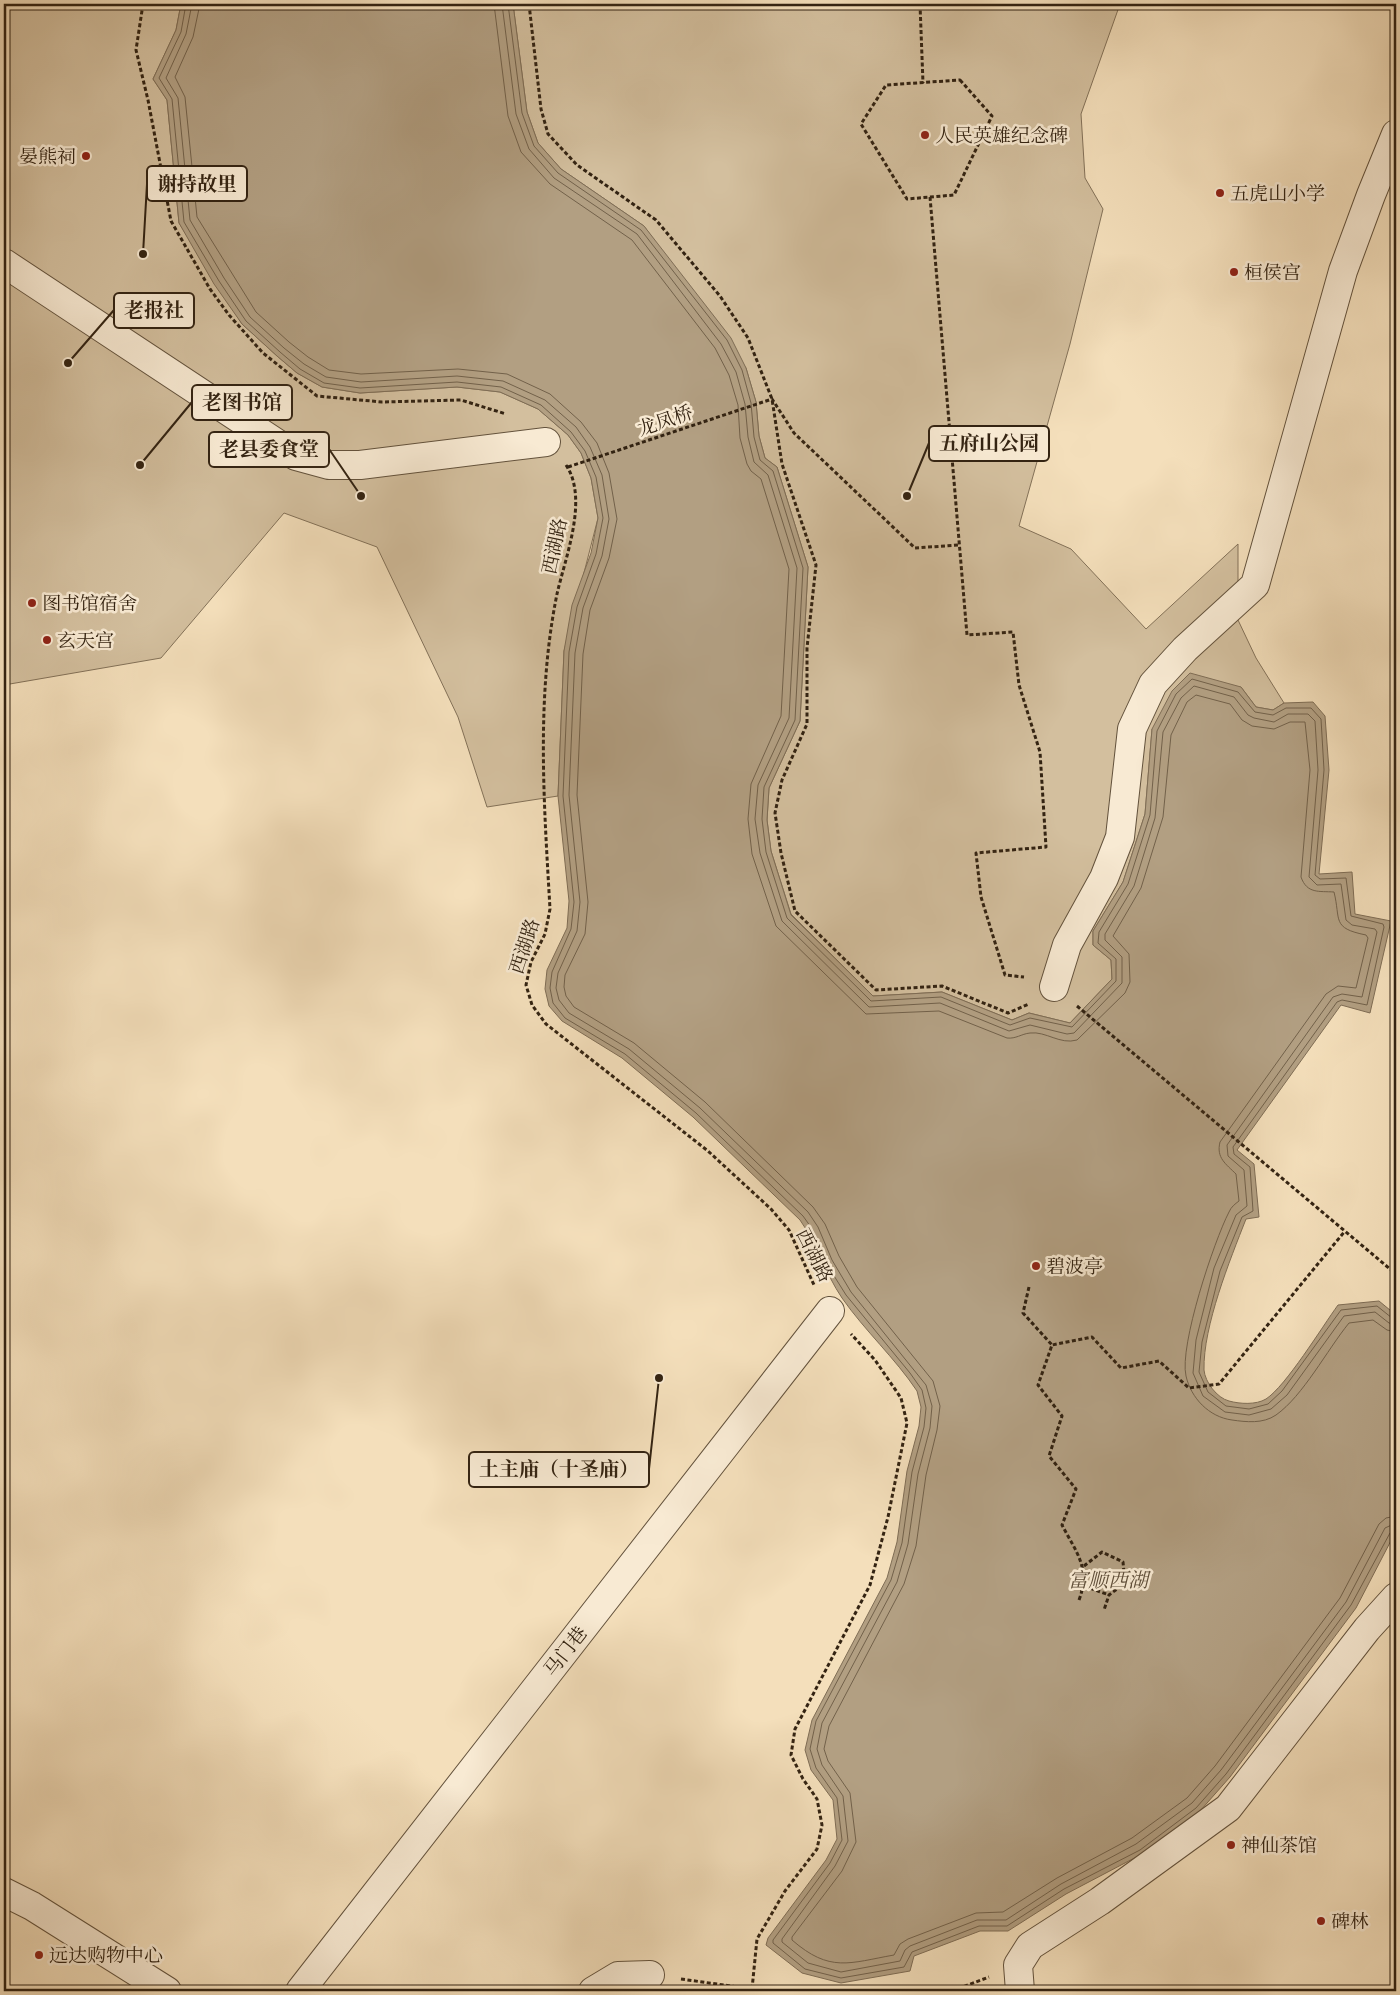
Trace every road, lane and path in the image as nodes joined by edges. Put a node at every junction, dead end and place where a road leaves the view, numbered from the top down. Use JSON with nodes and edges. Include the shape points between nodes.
{"nodes":[{"id":1,"x":143,"y":4,"type":"edge"},
{"id":2,"x":529,"y":4,"type":"edge"},
{"id":3,"x":920,"y":4,"type":"edge"},
{"id":4,"x":924,"y":83,"type":"junction"},
{"id":5,"x":1396,"y":134,"type":"edge"},
{"id":6,"x":930,"y":197,"type":"dead end"},
{"id":7,"x":4,"y":263,"type":"edge"},
{"id":8,"x":772,"y":398,"type":"junction"},
{"id":9,"x":546,"y":442,"type":"junction"},
{"id":10,"x":568,"y":467,"type":"junction"},
{"id":11,"x":960,"y":545,"type":"junction"},
{"id":12,"x":1054,"y":987,"type":"junction"},
{"id":13,"x":1345,"y":1231,"type":"junction"},
{"id":14,"x":1396,"y":1274,"type":"edge"},
{"id":15,"x":1029,"y":1288,"type":"dead end"},
{"id":16,"x":830,"y":1311,"type":"junction"},
{"id":17,"x":1052,"y":1345,"type":"junction"},
{"id":18,"x":1084,"y":1566,"type":"junction"},
{"id":19,"x":1084,"y":1586,"type":"junction"},
{"id":20,"x":1109,"y":1595,"type":"junction"},
{"id":21,"x":1396,"y":1597,"type":"edge"},
{"id":22,"x":1079,"y":1600,"type":"dead end"},
{"id":23,"x":1104,"y":1610,"type":"dead end"},
{"id":24,"x":4,"y":1892,"type":"edge"},
{"id":25,"x":650,"y":1975,"type":"joint"},
{"id":26,"x":754,"y":1990,"type":"edge"},
{"id":27,"x":167,"y":1991,"type":"edge"},
{"id":28,"x":300,"y":1991,"type":"edge"},
{"id":29,"x":593,"y":1991,"type":"edge"},
{"id":30,"x":1020,"y":1991,"type":"edge"}],
"edges":[{"from":1,"to":9,"type":"path","name":"西湖路","via":[[136,50],[171,221],[228,315],[258,347],[317,396],[382,402],[461,400],[506,413]]},
{"from":2,"to":8,"type":"path","via":[[541,109],[548,134],[577,165],[656,220],[720,296],[748,338]]},
{"from":3,"to":4,"type":"path"},
{"from":4,"to":4,"type":"path","via":[[886,86],[861,124],[907,199],[954,195],[992,116],[960,80]]},
{"from":5,"to":12,"type":"lane","via":[[1344,271],[1255,585],[1185,649],[1153,684],[1132,729],[1120,838],[1104,878],[1067,945]]},
{"from":6,"to":11,"type":"path"},
{"from":7,"to":9,"type":"lane","via":[[296,456],[329,465],[360,465]]},
{"from":8,"to":10,"type":"path","name":"龙凤桥"},
{"from":8,"to":11,"type":"path","via":[[794,433],[916,548]]},
{"from":8,"to":12,"type":"path","via":[[782,464],[816,565],[807,648],[807,724],[782,780],[776,813],[781,853],[795,911],[876,990],[942,986],[1008,1013],[1042,998]]},
{"from":9,"to":10,"type":"path","name":"西湖路"},
{"from":10,"to":16,"type":"path","name":"西湖路","via":[[576,498],[574,526],[557,596],[543,720],[550,909],[545,934],[531,962],[526,985],[532,1005],[546,1024],[708,1151],[771,1209],[789,1230],[809,1277]]},
{"from":11,"to":12,"type":"path","via":[[967,635],[1013,632],[1019,685],[1040,752],[1046,847],[976,853],[981,897],[1005,975],[1034,978]]},
{"from":12,"to":13,"type":"path"},
{"from":13,"to":14,"type":"path"},
{"from":13,"to":17,"type":"path","via":[[1219,1384],[1189,1388],[1159,1361],[1121,1368],[1092,1337]]},
{"from":15,"to":17,"type":"path","via":[[1023,1313]]},
{"from":16,"to":26,"type":"path","name":"西湖路","via":[[876,1360],[901,1398],[906,1423],[888,1517],[870,1585],[795,1729],[792,1755],[817,1799],[822,1825],[817,1849],[785,1891],[758,1939]]},
{"from":16,"to":28,"type":"lane","name":"马门巷"},
{"from":17,"to":18,"type":"path","via":[[1038,1385],[1062,1416],[1048,1456],[1076,1489],[1062,1525]]},
{"from":18,"to":19,"type":"path"},
{"from":18,"to":20,"type":"path","via":[[1102,1552],[1123,1562],[1125,1583]]},
{"from":19,"to":20,"type":"path"},
{"from":19,"to":22,"type":"path"},
{"from":20,"to":23,"type":"path"},
{"from":21,"to":30,"type":"lane","via":[[1366,1629],[1228,1808],[1100,1901],[1030,1946],[1018,1965]]},
{"from":24,"to":27,"type":"lane","via":[[32,1906]]},
{"from":25,"to":26,"type":"path"},
{"from":25,"to":29,"type":"lane","via":[[618,1976]]}]}
